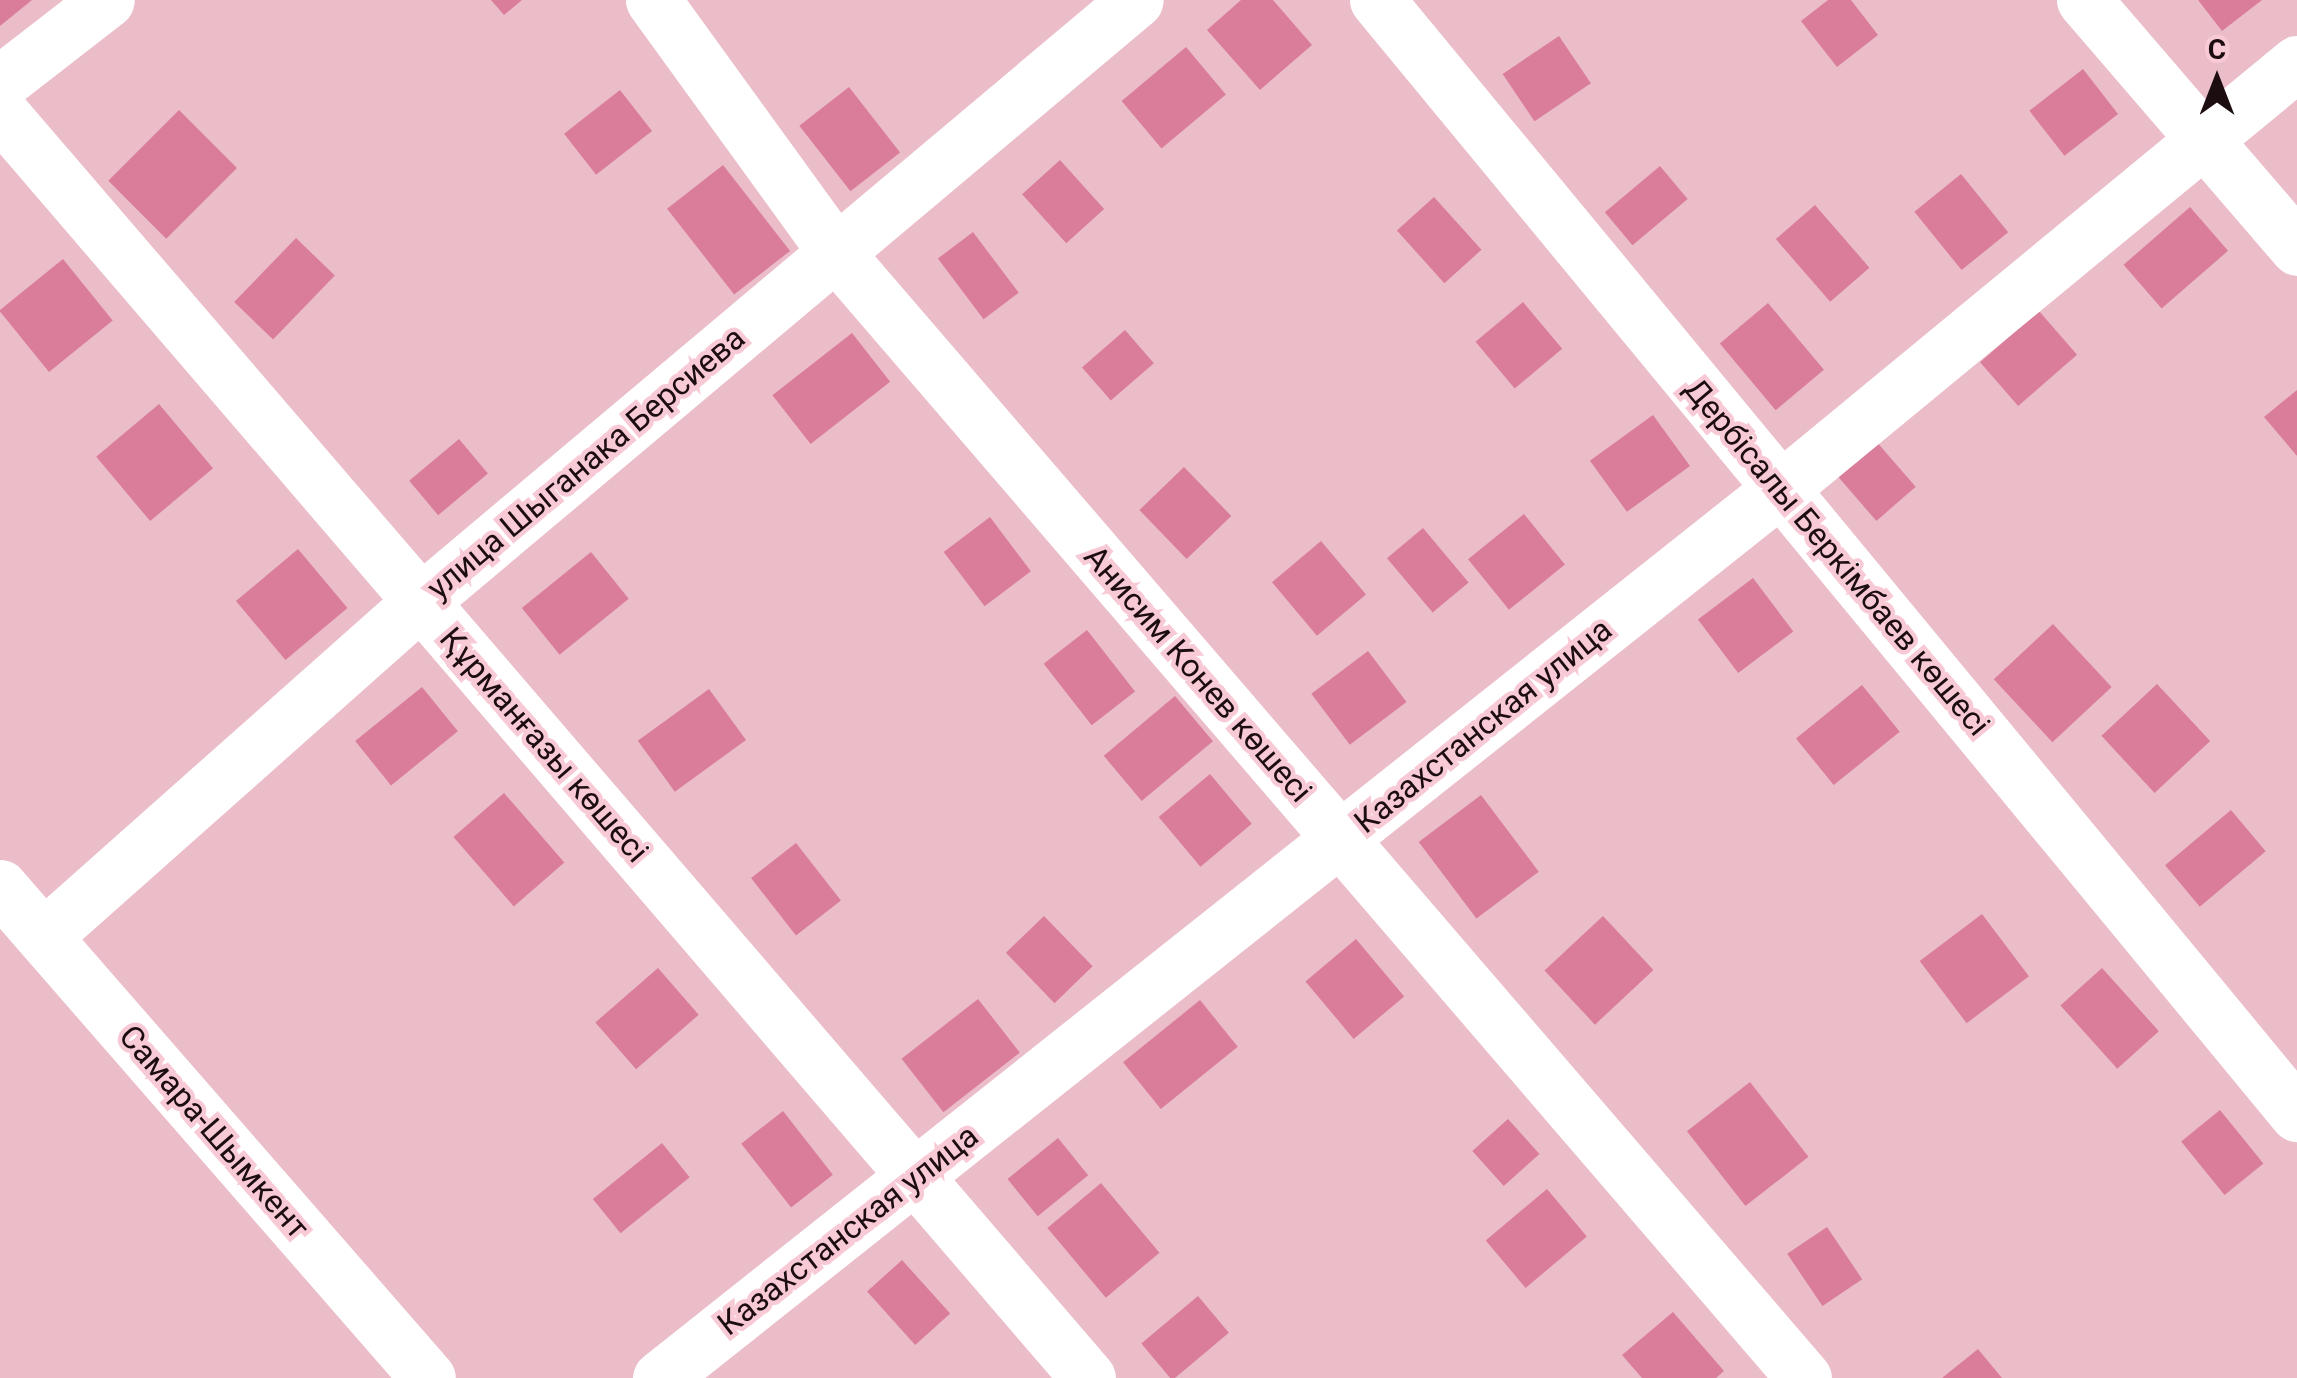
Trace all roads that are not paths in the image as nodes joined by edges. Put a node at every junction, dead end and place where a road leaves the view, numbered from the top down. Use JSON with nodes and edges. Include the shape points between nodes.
{"nodes":[{"id":1,"x":107,"y":0,"type":"edge"},
{"id":2,"x":653,"y":0,"type":"edge"},
{"id":3,"x":1136,"y":0,"type":"edge"},
{"id":4,"x":1378,"y":0,"type":"edge"},
{"id":5,"x":2084,"y":0,"type":"edge"},
{"id":6,"x":2297,"y":63,"type":"edge"},
{"id":7,"x":0,"y":83,"type":"edge"},
{"id":8,"x":0,"y":112,"type":"edge"},
{"id":9,"x":2204,"y":140,"type":"junction"},
{"id":10,"x":2297,"y":248,"type":"edge"},
{"id":11,"x":836,"y":253,"type":"junction"},
{"id":12,"x":1780,"y":489,"type":"junction"},
{"id":13,"x":420,"y":602,"type":"junction"},
{"id":14,"x":1341,"y":840,"type":"junction"},
{"id":15,"x":0,"y":887,"type":"edge"},
{"id":16,"x":44,"y":936,"type":"junction"},
{"id":17,"x":2297,"y":1114,"type":"edge"},
{"id":18,"x":918,"y":1178,"type":"junction"},
{"id":19,"x":428,"y":1378,"type":"edge"},
{"id":20,"x":660,"y":1378,"type":"edge"},
{"id":21,"x":1088,"y":1378,"type":"edge"},
{"id":22,"x":1804,"y":1378,"type":"edge"}],
"edges":[{"from":1,"to":7,"type":"main road"},
{"from":2,"to":11,"type":"main road","name":"Анисим Конев көшесі"},
{"from":3,"to":11,"type":"main road","name":"улица Шыганака Берсиева"},
{"from":4,"to":12,"type":"main road","name":"Дербісалы Беркімбаев көшесі"},
{"from":5,"to":9,"type":"main road"},
{"from":6,"to":9,"type":"main road","name":"Казахстанская улица"},
{"from":8,"to":13,"type":"main road","name":"Құрманғазы көшесі"},
{"from":9,"to":10,"type":"main road"},
{"from":9,"to":12,"type":"main road","name":"Казахстанская улица"},
{"from":11,"to":13,"type":"main road","name":"улица Шыганака Берсиева"},
{"from":11,"to":14,"type":"main road","name":"Анисим Конев көшесі"},
{"from":12,"to":14,"type":"main road","name":"Казахстанская улица"},
{"from":12,"to":17,"type":"main road","name":"Дербісалы Беркімбаев көшесі"},
{"from":13,"to":16,"type":"main road","name":"улица Шыганака Берсиева"},
{"from":13,"to":18,"type":"main road","name":"Құрманғазы көшесі"},
{"from":14,"to":18,"type":"main road","name":"Казахстанская улица"},
{"from":14,"to":22,"type":"main road","name":"Анисим Конев көшесі"},
{"from":15,"to":16,"type":"main road","name":"Самара-Шымкент"},
{"from":16,"to":19,"type":"main road","name":"Самара-Шымкент"},
{"from":18,"to":20,"type":"main road","name":"Казахстанская улица"},
{"from":18,"to":21,"type":"main road","name":"Құрманғазы көшесі"}]}
